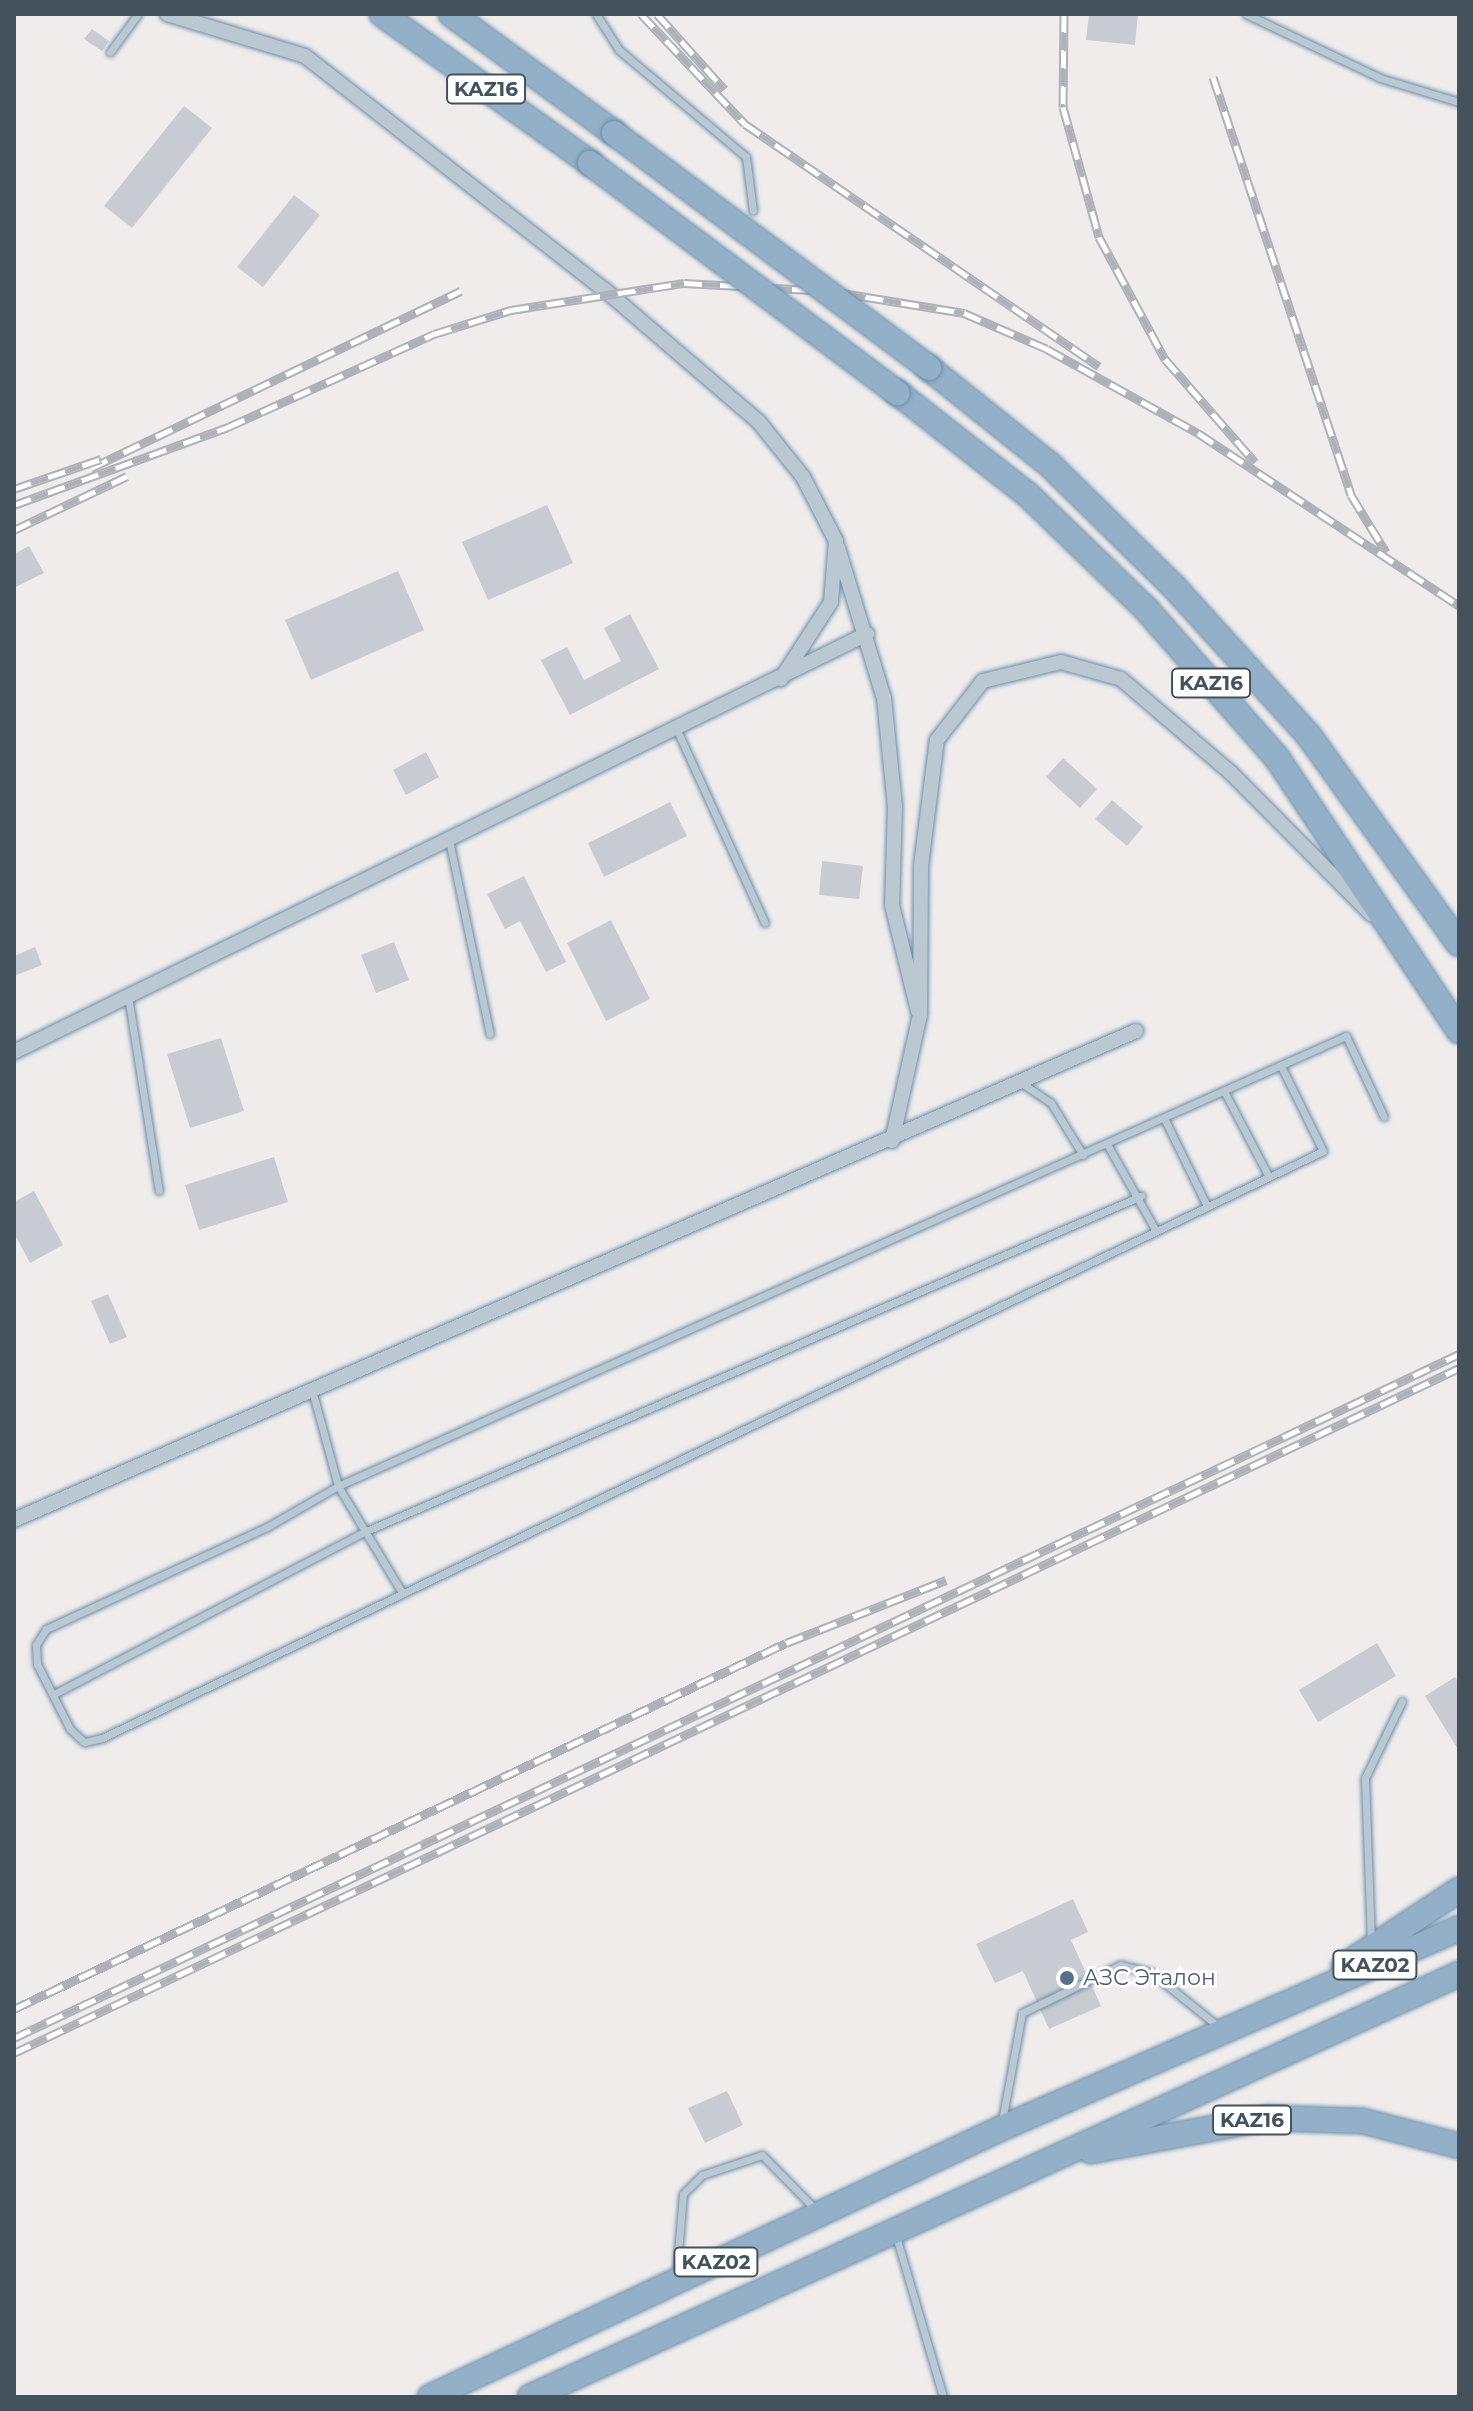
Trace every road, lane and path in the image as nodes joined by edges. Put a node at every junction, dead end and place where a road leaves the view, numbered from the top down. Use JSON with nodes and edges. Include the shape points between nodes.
{"nodes":[{"id":1,"x":138,"y":14,"type":"edge"},
{"id":2,"x":167,"y":14,"type":"edge"},
{"id":3,"x":382,"y":14,"type":"edge"},
{"id":4,"x":451,"y":14,"type":"edge"},
{"id":5,"x":596,"y":14,"type":"edge"},
{"id":6,"x":1246,"y":14,"type":"edge"},
{"id":7,"x":110,"y":52,"type":"dead end"},
{"id":8,"x":1459,"y":102,"type":"edge"},
{"id":9,"x":753,"y":211,"type":"dead end"},
{"id":10,"x":836,"y":541,"type":"junction"},
{"id":11,"x":867,"y":634,"type":"junction"},
{"id":12,"x":781,"y":679,"type":"junction"},
{"id":13,"x":676,"y":728,"type":"junction"},
{"id":14,"x":449,"y":839,"type":"junction"},
{"id":15,"x":765,"y":923,"type":"dead end"},
{"id":16,"x":1459,"y":944,"type":"edge"},
{"id":17,"x":1417,"y":960,"type":"junction"},
{"id":18,"x":128,"y":996,"type":"junction"},
{"id":19,"x":920,"y":1015,"type":"junction"},
{"id":20,"x":1136,"y":1031,"type":"dead end"},
{"id":21,"x":1459,"y":1031,"type":"edge"},
{"id":22,"x":490,"y":1034,"type":"dead end"},
{"id":23,"x":14,"y":1052,"type":"edge"},
{"id":24,"x":1281,"y":1066,"type":"junction"},
{"id":25,"x":1019,"y":1081,"type":"junction"},
{"id":26,"x":1224,"y":1091,"type":"junction"},
{"id":27,"x":1384,"y":1117,"type":"dead end"},
{"id":28,"x":1164,"y":1118,"type":"junction"},
{"id":29,"x":892,"y":1141,"type":"junction"},
{"id":30,"x":1107,"y":1144,"type":"junction"},
{"id":31,"x":1083,"y":1155,"type":"junction"},
{"id":32,"x":1269,"y":1177,"type":"junction"},
{"id":33,"x":159,"y":1191,"type":"dead end"},
{"id":34,"x":1141,"y":1196,"type":"junction"},
{"id":35,"x":1207,"y":1206,"type":"junction"},
{"id":36,"x":1156,"y":1231,"type":"junction"},
{"id":37,"x":312,"y":1389,"type":"junction"},
{"id":38,"x":338,"y":1486,"type":"junction"},
{"id":39,"x":14,"y":1520,"type":"edge"},
{"id":40,"x":364,"y":1532,"type":"junction"},
{"id":41,"x":401,"y":1591,"type":"junction"},
{"id":42,"x":56,"y":1693,"type":"junction"},
{"id":43,"x":1402,"y":1701,"type":"dead end"},
{"id":44,"x":1459,"y":1890,"type":"edge"},
{"id":45,"x":1459,"y":1928,"type":"edge"},
{"id":46,"x":1371,"y":1948,"type":"junction"},
{"id":47,"x":1459,"y":1974,"type":"edge"},
{"id":48,"x":1290,"y":2002,"type":"junction"},
{"id":49,"x":1224,"y":2031,"type":"junction"},
{"id":50,"x":1002,"y":2128,"type":"junction"},
{"id":51,"x":1459,"y":2146,"type":"edge"},
{"id":52,"x":1046,"y":2160,"type":"junction"},
{"id":53,"x":819,"y":2214,"type":"junction"},
{"id":54,"x":892,"y":2227,"type":"junction"},
{"id":55,"x":676,"y":2281,"type":"junction"},
{"id":56,"x":430,"y":2397,"type":"edge"},
{"id":57,"x":530,"y":2397,"type":"edge"},
{"id":58,"x":943,"y":2397,"type":"edge"}],
"edges":[{"from":1,"to":7,"type":"lane"},
{"from":2,"to":10,"type":"street","via":[[305,56],[605,290],[758,421],[803,477]]},
{"from":3,"to":17,"type":"highway","number":"KAZ16","bridge":true,"via":[[590,163],[1027,494],[1147,610],[1277,758]]},
{"from":4,"to":16,"type":"highway","number":"KAZ16","bridge":true,"via":[[929,368],[1049,464],[1175,588],[1309,736]]},
{"from":5,"to":9,"type":"lane","via":[[619,50],[746,157]]},
{"from":6,"to":8,"type":"lane","via":[[1380,78]]},
{"from":10,"to":11,"type":"street"},
{"from":10,"to":12,"type":"street","via":[[831,602]]},
{"from":11,"to":12,"type":"street"},
{"from":11,"to":19,"type":"street","via":[[884,698],[895,806],[892,905],[907,986]]},
{"from":12,"to":13,"type":"street"},
{"from":13,"to":14,"type":"street"},
{"from":13,"to":15,"type":"lane"},
{"from":14,"to":18,"type":"street"},
{"from":14,"to":22,"type":"lane"},
{"from":17,"to":19,"type":"street","via":[[1231,773],[1132,688],[1061,662],[983,681],[937,740],[921,866]]},
{"from":17,"to":21,"type":"highway","number":"KAZ16"},
{"from":18,"to":23,"type":"street"},
{"from":18,"to":33,"type":"lane"},
{"from":19,"to":29,"type":"street"},
{"from":20,"to":25,"type":"street"},
{"from":24,"to":26,"type":"lane"},
{"from":24,"to":27,"type":"lane","via":[[1346,1036]]},
{"from":24,"to":32,"type":"lane","via":[[1323,1151]]},
{"from":25,"to":29,"type":"street"},
{"from":25,"to":31,"type":"lane","via":[[1051,1103]]},
{"from":26,"to":28,"type":"lane"},
{"from":26,"to":32,"type":"lane"},
{"from":28,"to":30,"type":"lane"},
{"from":28,"to":35,"type":"lane"},
{"from":29,"to":37,"type":"street"},
{"from":30,"to":31,"type":"lane"},
{"from":30,"to":34,"type":"lane"},
{"from":31,"to":38,"type":"lane"},
{"from":32,"to":35,"type":"lane"},
{"from":34,"to":36,"type":"lane"},
{"from":34,"to":40,"type":"lane"},
{"from":35,"to":36,"type":"lane"},
{"from":36,"to":41,"type":"lane"},
{"from":37,"to":38,"type":"lane"},
{"from":37,"to":39,"type":"street"},
{"from":38,"to":40,"type":"lane"},
{"from":38,"to":42,"type":"lane","via":[[267,1527],[46,1629],[36,1645],[37,1664]]},
{"from":40,"to":41,"type":"lane"},
{"from":40,"to":42,"type":"lane"},
{"from":41,"to":42,"type":"lane","via":[[102,1738],[84,1742],[70,1729]]},
{"from":43,"to":46,"type":"lane","via":[[1365,1778]]},
{"from":44,"to":46,"type":"highway"},
{"from":45,"to":48,"type":"highway","number":"KАZ02"},
{"from":46,"to":48,"type":"highway"},
{"from":47,"to":52,"type":"highway","number":"KАZ02"},
{"from":48,"to":49,"type":"highway","number":"KАZ02"},
{"from":49,"to":50,"type":"highway","number":"KАZ02"},
{"from":49,"to":50,"type":"lane","via":[[1152,1973],[1120,1965],[1022,2013]]},
{"from":50,"to":53,"type":"highway","number":"KАZ02"},
{"from":51,"to":52,"type":"highway","number":"KAZ16","via":[[1363,2121],[1268,2118]]},
{"from":52,"to":54,"type":"highway","number":"KАZ02"},
{"from":53,"to":55,"type":"highway","number":"KАZ02"},
{"from":53,"to":55,"type":"lane","via":[[762,2155],[702,2175],[683,2194]]},
{"from":54,"to":57,"type":"highway","number":"KАZ02"},
{"from":54,"to":58,"type":"lane"},
{"from":55,"to":56,"type":"highway","number":"KАZ02"}]}
